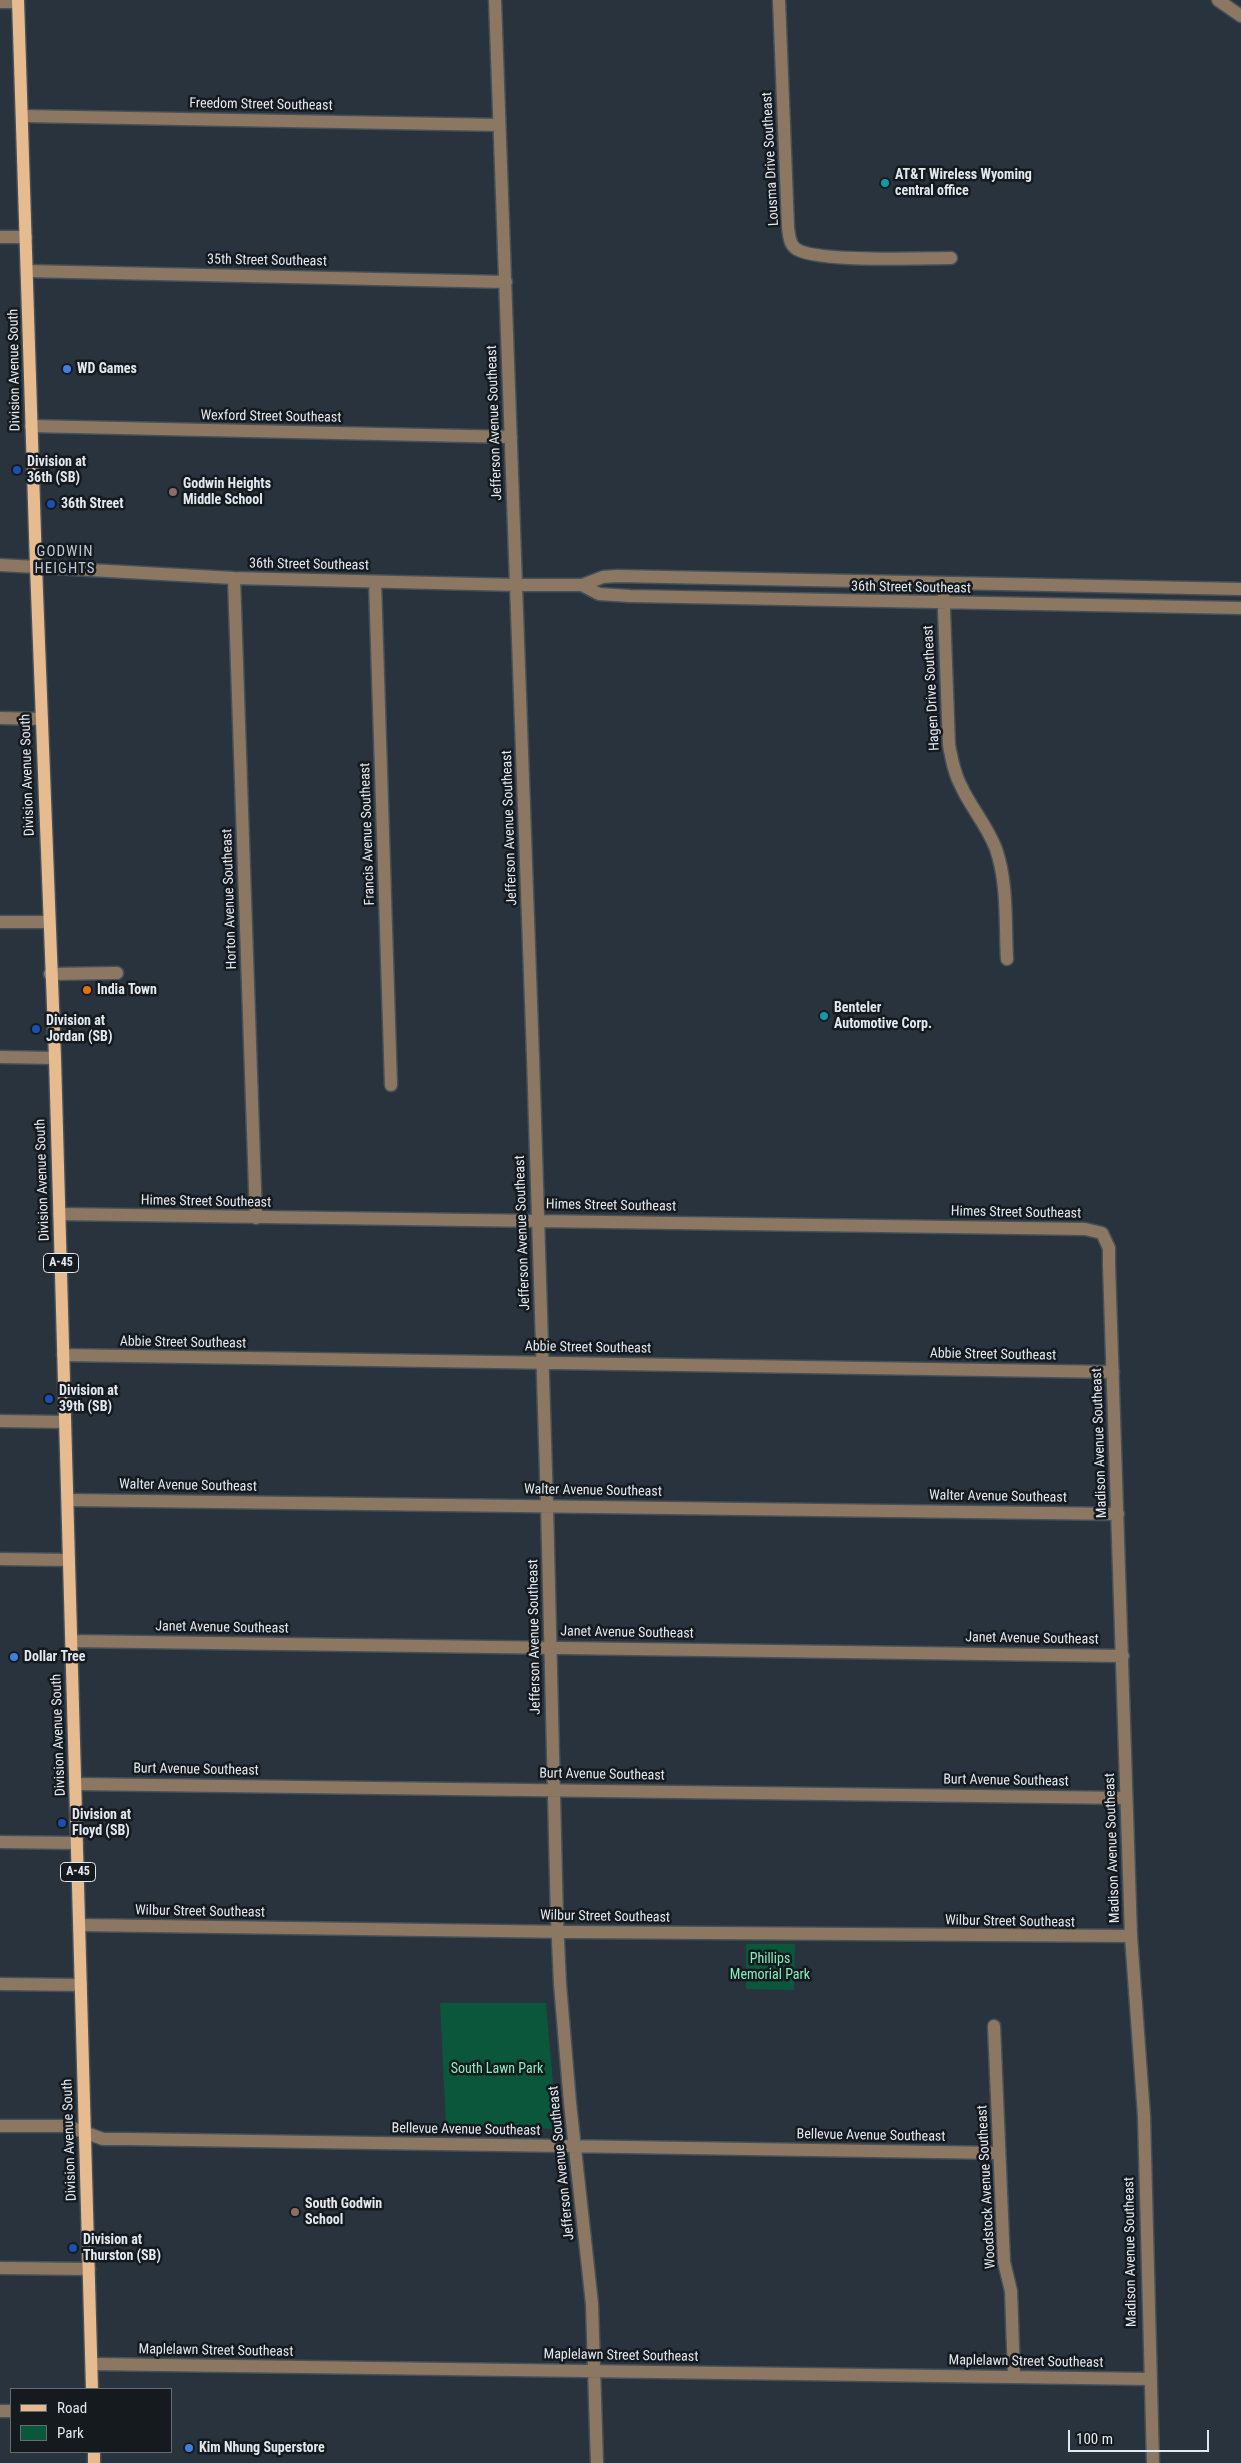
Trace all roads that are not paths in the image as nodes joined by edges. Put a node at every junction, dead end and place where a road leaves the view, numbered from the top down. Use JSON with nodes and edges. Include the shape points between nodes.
{"nodes":[{"id":1,"x":495,"y":0,"type":"edge"},
{"id":2,"x":779,"y":0,"type":"edge"},
{"id":3,"x":1218,"y":0,"type":"edge"},
{"id":4,"x":1239,"y":0,"type":"edge"},
{"id":5,"x":18,"y":1,"type":"edge"},
{"id":6,"x":0,"y":2,"type":"edge"},
{"id":7,"x":1241,"y":8,"type":"edge"},
{"id":8,"x":1241,"y":16,"type":"edge"},
{"id":9,"x":23,"y":116,"type":"junction"},
{"id":10,"x":499,"y":125,"type":"junction"},
{"id":11,"x":0,"y":237,"type":"edge"},
{"id":12,"x":26,"y":237,"type":"junction"},
{"id":13,"x":951,"y":258,"type":"dead end"},
{"id":14,"x":27,"y":271,"type":"junction"},
{"id":15,"x":506,"y":282,"type":"junction"},
{"id":16,"x":31,"y":426,"type":"junction"},
{"id":17,"x":510,"y":437,"type":"junction"},
{"id":18,"x":0,"y":565,"type":"edge"},
{"id":19,"x":36,"y":566,"type":"junction"},
{"id":20,"x":234,"y":578,"type":"junction"},
{"id":21,"x":375,"y":582,"type":"junction"},
{"id":22,"x":944,"y":583,"type":"junction"},
{"id":23,"x":516,"y":585,"type":"junction"},
{"id":24,"x":582,"y":585,"type":"junction"},
{"id":25,"x":1241,"y":589,"type":"edge"},
{"id":26,"x":943,"y":603,"type":"junction"},
{"id":27,"x":1241,"y":608,"type":"edge"},
{"id":28,"x":0,"y":718,"type":"edge"},
{"id":29,"x":41,"y":719,"type":"junction"},
{"id":30,"x":0,"y":922,"type":"edge"},
{"id":31,"x":48,"y":922,"type":"junction"},
{"id":32,"x":1007,"y":960,"type":"dead end"},
{"id":33,"x":117,"y":973,"type":"dead end"},
{"id":34,"x":50,"y":974,"type":"junction"},
{"id":35,"x":0,"y":1057,"type":"edge"},
{"id":36,"x":55,"y":1058,"type":"junction"},
{"id":37,"x":391,"y":1085,"type":"dead end"},
{"id":38,"x":59,"y":1214,"type":"junction"},
{"id":39,"x":256,"y":1218,"type":"junction"},
{"id":40,"x":537,"y":1220,"type":"junction"},
{"id":41,"x":1102,"y":1233,"type":"joint"},
{"id":42,"x":63,"y":1355,"type":"junction"},
{"id":43,"x":542,"y":1362,"type":"junction"},
{"id":44,"x":1113,"y":1372,"type":"junction"},
{"id":45,"x":0,"y":1421,"type":"edge"},
{"id":46,"x":65,"y":1422,"type":"junction"},
{"id":47,"x":68,"y":1500,"type":"junction"},
{"id":48,"x":547,"y":1505,"type":"junction"},
{"id":49,"x":1118,"y":1514,"type":"junction"},
{"id":50,"x":0,"y":1560,"type":"edge"},
{"id":51,"x":69,"y":1560,"type":"junction"},
{"id":52,"x":72,"y":1642,"type":"junction"},
{"id":53,"x":549,"y":1647,"type":"junction"},
{"id":54,"x":1123,"y":1656,"type":"junction"},
{"id":55,"x":76,"y":1784,"type":"junction"},
{"id":56,"x":554,"y":1789,"type":"junction"},
{"id":57,"x":1126,"y":1798,"type":"junction"},
{"id":58,"x":0,"y":1842,"type":"edge"},
{"id":59,"x":77,"y":1843,"type":"junction"},
{"id":60,"x":79,"y":1925,"type":"junction"},
{"id":61,"x":558,"y":1932,"type":"junction"},
{"id":62,"x":1131,"y":1936,"type":"junction"},
{"id":63,"x":0,"y":1984,"type":"edge"},
{"id":64,"x":81,"y":1985,"type":"junction"},
{"id":65,"x":994,"y":2026,"type":"dead end"},
{"id":66,"x":0,"y":2126,"type":"edge"},
{"id":67,"x":85,"y":2133,"type":"junction"},
{"id":68,"x":575,"y":2146,"type":"junction"},
{"id":69,"x":998,"y":2153,"type":"junction"},
{"id":70,"x":0,"y":2268,"type":"edge"},
{"id":71,"x":89,"y":2269,"type":"junction"},
{"id":72,"x":92,"y":2364,"type":"junction"},
{"id":73,"x":594,"y":2370,"type":"junction"},
{"id":74,"x":1014,"y":2376,"type":"junction"},
{"id":75,"x":1150,"y":2379,"type":"junction"},
{"id":76,"x":92,"y":2388,"type":"edge"},
{"id":77,"x":597,"y":2463,"type":"edge"},
{"id":78,"x":1153,"y":2463,"type":"edge"}],
"edges":[{"from":1,"to":10,"type":"street","name":"Jefferson Avenue Southeast"},
{"from":2,"to":13,"type":"street","name":"Lousma Drive Southeast","via":[[788,227],[794,248],[807,255],[828,257]]},
{"from":3,"to":8,"type":"street"},
{"from":4,"to":7,"type":"street"},
{"from":5,"to":6,"type":"street"},
{"from":5,"to":9,"type":"main road","name":"Division Avenue South","number":"A-45"},
{"from":9,"to":10,"type":"street","name":"Freedom Street Southeast"},
{"from":9,"to":12,"type":"main road","name":"Division Avenue South","number":"A-45"},
{"from":10,"to":15,"type":"street","name":"Jefferson Avenue Southeast"},
{"from":11,"to":12,"type":"street"},
{"from":12,"to":14,"type":"main road","name":"Division Avenue South","number":"A-45"},
{"from":14,"to":15,"type":"street","name":"35th Street Southeast"},
{"from":14,"to":16,"type":"main road","name":"Division Avenue South","number":"A-45"},
{"from":15,"to":17,"type":"street","name":"Jefferson Avenue Southeast"},
{"from":16,"to":17,"type":"street","name":"Wexford Street Southeast"},
{"from":16,"to":19,"type":"main road","name":"Division Avenue South","number":"A-45"},
{"from":17,"to":23,"type":"street","name":"Jefferson Avenue Southeast"},
{"from":18,"to":19,"type":"street","name":"36th Street Southeast"},
{"from":19,"to":20,"type":"street","name":"36th Street Southeast"},
{"from":19,"to":29,"type":"main road","name":"Division Avenue South","number":"A-45"},
{"from":20,"to":21,"type":"street","name":"36th Street Southeast"},
{"from":20,"to":39,"type":"street","name":"Horton Avenue Southeast"},
{"from":21,"to":23,"type":"street","name":"36th Street Southeast"},
{"from":21,"to":37,"type":"street","name":"Francis Avenue Southeast"},
{"from":22,"to":24,"type":"street","name":"36th Street Southeast","via":[[617,576],[603,577]]},
{"from":22,"to":25,"type":"street","name":"36th Street Southeast"},
{"from":22,"to":26,"type":"street","name":"Hagen Drive Southeast"},
{"from":23,"to":24,"type":"street","name":"36th Street Southeast"},
{"from":23,"to":40,"type":"street","name":"Jefferson Avenue Southeast"},
{"from":24,"to":26,"type":"street","name":"36th Street Southeast","via":[[599,594],[630,596]]},
{"from":26,"to":27,"type":"street","name":"36th Street Southeast"},
{"from":26,"to":32,"type":"street","name":"Hagen Drive Southeast","via":[[949,746],[961,787],[987,827],[996,850],[1004,886]]},
{"from":28,"to":29,"type":"street"},
{"from":29,"to":31,"type":"main road","name":"Division Avenue South","number":"A-45"},
{"from":30,"to":31,"type":"street"},
{"from":31,"to":34,"type":"main road","name":"Division Avenue South","number":"A-45"},
{"from":33,"to":34,"type":"street"},
{"from":34,"to":36,"type":"main road","name":"Division Avenue South","number":"A-45"},
{"from":35,"to":36,"type":"street"},
{"from":36,"to":38,"type":"main road","name":"Division Avenue South","number":"A-45"},
{"from":38,"to":39,"type":"street","name":"Himes Street Southeast"},
{"from":38,"to":42,"type":"main road","name":"Division Avenue South","number":"A-45"},
{"from":39,"to":40,"type":"street","name":"Himes Street Southeast"},
{"from":40,"to":41,"type":"street","name":"Himes Street Southeast","via":[[1085,1229]]},
{"from":40,"to":43,"type":"street","name":"Jefferson Avenue Southeast"},
{"from":41,"to":44,"type":"street","name":"Madison Avenue Southeast","via":[[1108,1248]]},
{"from":42,"to":43,"type":"street","name":"Abbie Street Southeast"},
{"from":42,"to":46,"type":"main road","name":"Division Avenue South","number":"A-45"},
{"from":43,"to":44,"type":"street","name":"Abbie Street Southeast"},
{"from":43,"to":48,"type":"street","name":"Jefferson Avenue Southeast"},
{"from":44,"to":49,"type":"street","name":"Madison Avenue Southeast"},
{"from":45,"to":46,"type":"street"},
{"from":46,"to":47,"type":"main road","name":"Division Avenue South","number":"A-45"},
{"from":47,"to":48,"type":"street","name":"Walter Avenue Southeast"},
{"from":47,"to":51,"type":"main road","name":"Division Avenue South","number":"A-45"},
{"from":48,"to":49,"type":"street","name":"Walter Avenue Southeast"},
{"from":48,"to":53,"type":"street","name":"Jefferson Avenue Southeast"},
{"from":49,"to":54,"type":"street","name":"Madison Avenue Southeast"},
{"from":50,"to":51,"type":"street"},
{"from":51,"to":52,"type":"main road","name":"Division Avenue South","number":"A-45"},
{"from":52,"to":53,"type":"street","name":"Janet Avenue Southeast"},
{"from":52,"to":55,"type":"main road","name":"Division Avenue South","number":"A-45"},
{"from":53,"to":54,"type":"street","name":"Janet Avenue Southeast"},
{"from":53,"to":56,"type":"street","name":"Jefferson Avenue Southeast"},
{"from":54,"to":57,"type":"street","name":"Madison Avenue Southeast"},
{"from":55,"to":56,"type":"street","name":"Burt Avenue Southeast"},
{"from":55,"to":59,"type":"main road","name":"Division Avenue South","number":"A-45"},
{"from":56,"to":57,"type":"street","name":"Burt Avenue Southeast"},
{"from":56,"to":61,"type":"street","name":"Jefferson Avenue Southeast"},
{"from":57,"to":62,"type":"street","name":"Madison Avenue Southeast"},
{"from":58,"to":59,"type":"street"},
{"from":59,"to":60,"type":"main road","name":"Division Avenue South","number":"A-45"},
{"from":60,"to":61,"type":"street","name":"Wilbur Street Southeast"},
{"from":60,"to":64,"type":"main road","name":"Division Avenue South","number":"A-45"},
{"from":61,"to":62,"type":"street","name":"Wilbur Street Southeast"},
{"from":61,"to":68,"type":"street","name":"Jefferson Avenue Southeast"},
{"from":62,"to":75,"type":"street","name":"Madison Avenue Southeast","via":[[1144,2116]]},
{"from":63,"to":64,"type":"street"},
{"from":64,"to":67,"type":"main road","name":"Division Avenue South","number":"A-45"},
{"from":65,"to":69,"type":"street","name":"Woodstock Avenue Southeast"},
{"from":66,"to":67,"type":"street","name":"Bellevue Avenue Southeast","via":[[67,2126]]},
{"from":67,"to":68,"type":"street","name":"Bellevue Avenue Southeast","via":[[127,2140]]},
{"from":67,"to":71,"type":"main road","name":"Division Avenue South","number":"A-45"},
{"from":68,"to":69,"type":"street","name":"Bellevue Avenue Southeast"},
{"from":68,"to":73,"type":"street","name":"Jefferson Avenue Southeast","via":[[592,2304]]},
{"from":69,"to":74,"type":"street","name":"Woodstock Avenue Southeast","via":[[1004,2262],[1011,2291]]},
{"from":70,"to":71,"type":"street"},
{"from":71,"to":72,"type":"main road","name":"Division Avenue South","number":"A-45"},
{"from":72,"to":73,"type":"street","name":"Maplelawn Street Southeast"},
{"from":72,"to":76,"type":"main road","name":"Division Avenue South","number":"A-45"},
{"from":73,"to":74,"type":"street","name":"Maplelawn Street Southeast"},
{"from":73,"to":77,"type":"street","name":"Jefferson Avenue Southeast"},
{"from":74,"to":75,"type":"street","name":"Maplelawn Street Southeast"},
{"from":75,"to":78,"type":"street","name":"Madison Avenue Southeast"}]}
